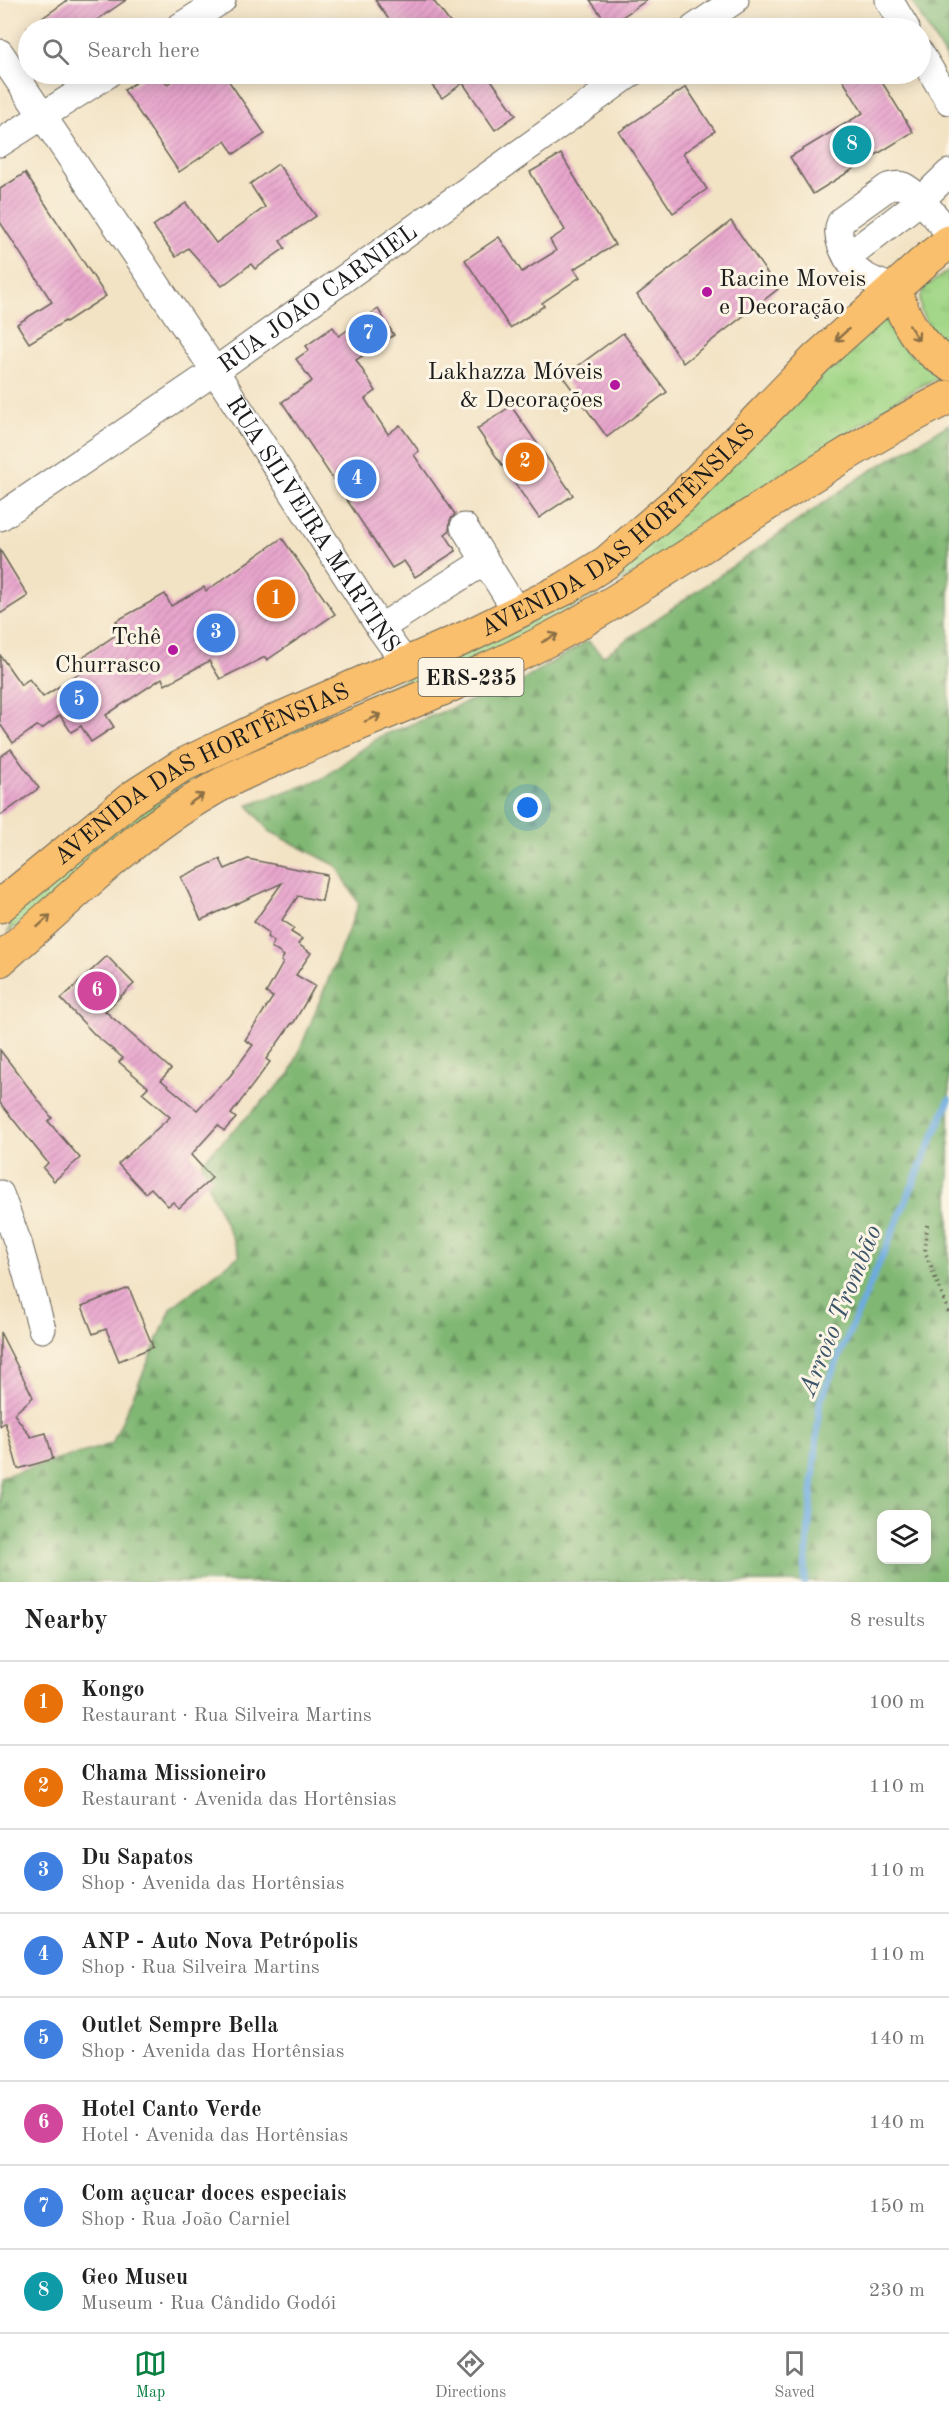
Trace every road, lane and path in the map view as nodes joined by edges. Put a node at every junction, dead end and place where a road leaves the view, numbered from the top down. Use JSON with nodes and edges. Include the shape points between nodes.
{"nodes":[{"id":1,"x":222,"y":0,"type":"edge"},
{"id":2,"x":735,"y":0,"type":"edge"},
{"id":3,"x":889,"y":0,"type":"edge"},
{"id":4,"x":194,"y":18,"type":"edge"},
{"id":5,"x":709,"y":18,"type":"edge"},
{"id":6,"x":900,"y":18,"type":"edge"},
{"id":7,"x":0,"y":53,"type":"edge"},
{"id":8,"x":931,"y":70,"type":"edge"},
{"id":9,"x":18,"y":78,"type":"edge"},
{"id":10,"x":22,"y":84,"type":"edge"},
{"id":11,"x":92,"y":84,"type":"edge"},
{"id":12,"x":616,"y":84,"type":"edge"},
{"id":13,"x":949,"y":101,"type":"edge"},
{"id":14,"x":44,"y":115,"type":"junction"},
{"id":15,"x":0,"y":143,"type":"edge"},
{"id":16,"x":949,"y":173,"type":"edge"},
{"id":17,"x":920,"y":201,"type":"junction"},
{"id":18,"x":949,"y":232,"type":"edge"},
{"id":19,"x":949,"y":242,"type":"edge"},
{"id":20,"x":894,"y":289,"type":"junction"},
{"id":21,"x":949,"y":364,"type":"edge"},
{"id":22,"x":215,"y":371,"type":"junction"},
{"id":23,"x":949,"y":397,"type":"edge"},
{"id":24,"x":0,"y":516,"type":"edge"},
{"id":25,"x":464,"y":527,"type":"dead end"},
{"id":26,"x":485,"y":561,"type":"junction"},
{"id":27,"x":517,"y":612,"type":"junction"},
{"id":28,"x":380,"y":628,"type":"junction"},
{"id":29,"x":406,"y":664,"type":"junction"},
{"id":30,"x":0,"y":906,"type":"edge"},
{"id":31,"x":0,"y":913,"type":"edge"},
{"id":32,"x":0,"y":934,"type":"edge"},
{"id":33,"x":0,"y":960,"type":"edge"},
{"id":34,"x":0,"y":1194,"type":"edge"},
{"id":35,"x":927,"y":1225,"type":"dead end"},
{"id":36,"x":949,"y":1312,"type":"edge"},
{"id":37,"x":42,"y":1329,"type":"dead end"}],
"edges":[{"from":1,"to":4,"type":"street"},
{"from":2,"to":5,"type":"street"},
{"from":3,"to":6,"type":"street"},
{"from":7,"to":9,"type":"street","name":"RUA SILVEIRA MARTINS"},
{"from":8,"to":13,"type":"street"},
{"from":10,"to":14,"type":"street","name":"RUA SILVEIRA MARTINS"},
{"from":11,"to":14,"type":"street"},
{"from":12,"to":22,"type":"street","name":"RUA JOÃO CARNIEL"},
{"from":14,"to":15,"type":"street"},
{"from":14,"to":22,"type":"street","name":"RUA SILVEIRA MARTINS"},
{"from":16,"to":17,"type":"street"},
{"from":17,"to":18,"type":"street"},
{"from":17,"to":20,"type":"street","via":[[903,186],[888,187],[838,226],[847,257],[862,274]]},
{"from":19,"to":20,"type":"main road","name":"AVENIDA DAS HORTÊNSIAS","number":"ERS-235"},
{"from":20,"to":21,"type":"main road","one_way":true,"via":[[911,330],[934,355]]},
{"from":20,"to":27,"type":"main road","name":"AVENIDA DAS HORTÊNSIAS","number":"ERS-235","one_way":true,"via":[[816,359],[648,529],[564,589]]},
{"from":22,"to":24,"type":"street","name":"RUA JOÃO CARNIEL"},
{"from":22,"to":28,"type":"street","name":"RUA SILVEIRA MARTINS"},
{"from":33,"to":23,"type":"main road","name":"AVENIDA DAS HORTÊNSIAS","number":"ERS-235","one_way":true,"via":[[91,879],[167,818],[209,791],[492,668],[569,628],[890,429]]},
{"from":25,"to":26,"type":"street"},
{"from":26,"to":27,"type":"street"},
{"from":26,"to":28,"type":"street"},
{"from":27,"to":29,"type":"main road","name":"AVENIDA DAS HORTÊNSIAS","number":"ERS-235"},
{"from":28,"to":29,"type":"street","name":"RUA SILVEIRA MARTINS"},
{"from":29,"to":30,"type":"main road","name":"AVENIDA DAS HORTÊNSIAS","number":"ERS-235","via":[[181,766],[109,816]]},
{"from":31,"to":32,"type":"main road"},
{"from":34,"to":37,"type":"street"},
{"from":35,"to":36,"type":"path","via":[[925,1252]]}]}
